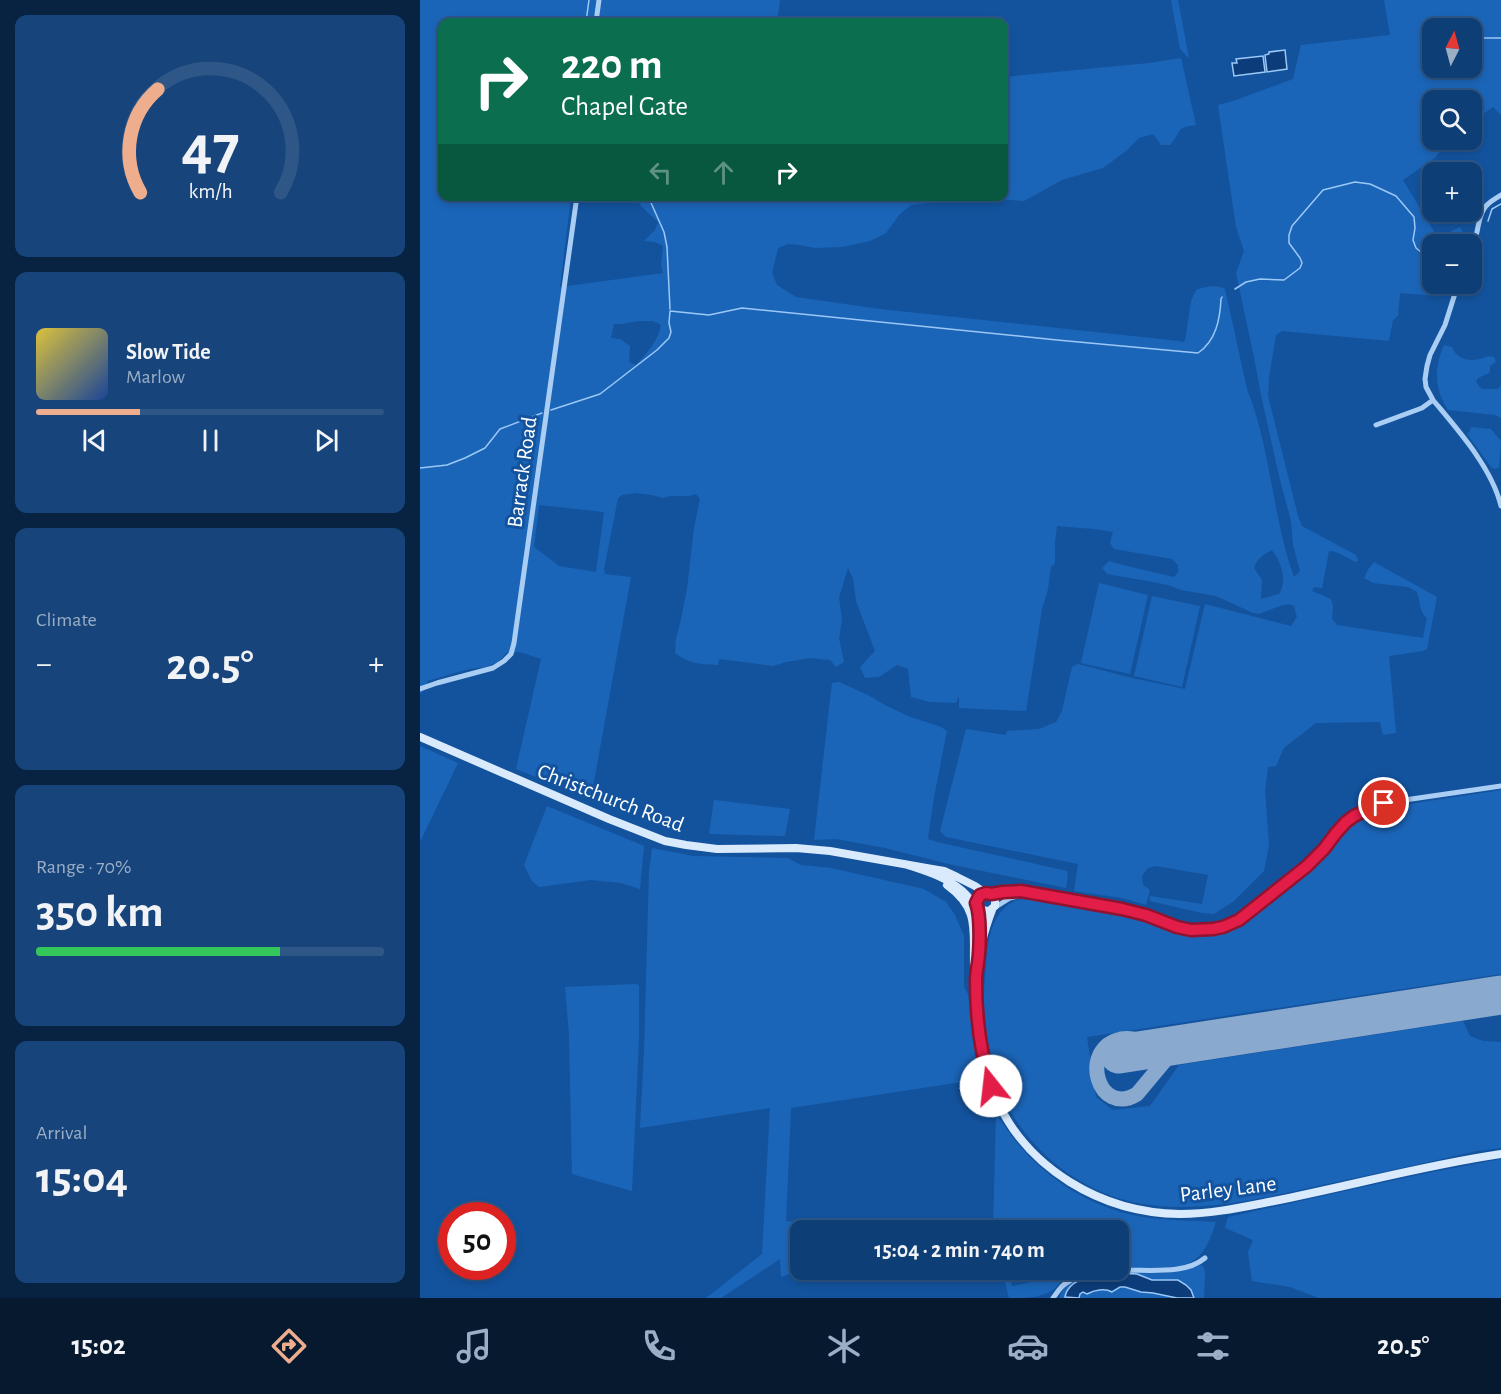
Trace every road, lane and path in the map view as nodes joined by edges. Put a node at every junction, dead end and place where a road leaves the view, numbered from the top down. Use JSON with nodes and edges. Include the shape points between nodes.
{"nodes":[{"id":1,"x":599,"y":0,"type":"edge"},
{"id":2,"x":597,"y":18,"type":"edge"},
{"id":3,"x":1501,"y":195,"type":"edge"},
{"id":4,"x":576,"y":201,"type":"edge"},
{"id":5,"x":1476,"y":234,"type":"edge"},
{"id":6,"x":1455,"y":294,"type":"edge"},
{"id":7,"x":1433,"y":400,"type":"junction"},
{"id":8,"x":1376,"y":425,"type":"dead end"},
{"id":9,"x":1501,"y":506,"type":"edge"},
{"id":10,"x":420,"y":689,"type":"edge"},
{"id":11,"x":420,"y":736,"type":"edge"},
{"id":12,"x":1501,"y":786,"type":"edge"},
{"id":13,"x":892,"y":862,"type":"junction"},
{"id":14,"x":905,"y":864,"type":"junction"},
{"id":15,"x":1030,"y":893,"type":"junction"},
{"id":16,"x":988,"y":894,"type":"junction"},
{"id":17,"x":978,"y":907,"type":"junction"},
{"id":18,"x":993,"y":909,"type":"junction"},
{"id":19,"x":978,"y":962,"type":"junction"},
{"id":20,"x":975,"y":979,"type":"junction"},
{"id":21,"x":1501,"y":1154,"type":"edge"},
{"id":22,"x":1205,"y":1258,"type":"dead end"},
{"id":23,"x":1053,"y":1298,"type":"edge"}],
"edges":[{"from":1,"to":2,"type":"street"},
{"from":3,"to":5,"type":"street","via":[[1486,205]]},
{"from":4,"to":10,"type":"street","name":"Barrack Road","via":[[511,654],[494,668]]},
{"from":6,"to":7,"type":"street","via":[[1427,366],[1426,387]]},
{"from":7,"to":8,"type":"street"},
{"from":7,"to":9,"type":"street","via":[[1484,466]]},
{"from":11,"to":13,"type":"main road","name":"Christchurch Road","via":[[665,841],[717,849],[830,851]]},
{"from":12,"to":15,"type":"street","via":[[1384,803],[1354,816],[1307,866],[1239,920],[1223,927],[1191,930],[1122,909]]},
{"from":13,"to":14,"type":"main road","name":"Christchurch Road"},
{"from":13,"to":20,"type":"main road","via":[[938,879],[964,901],[974,925]]},
{"from":14,"to":16,"type":"main road","name":"Christchurch Road","via":[[944,872]]},
{"from":14,"to":17,"type":"main road","name":"Christchurch Road","via":[[944,878]]},
{"from":15,"to":16,"type":"street","via":[[1015,890]]},
{"from":15,"to":18,"type":"street","via":[[1010,898]]},
{"from":16,"to":17,"type":"main road","via":[[978,897]]},
{"from":16,"to":18,"type":"main road","via":[[995,900]]},
{"from":17,"to":18,"type":"main road","via":[[984,912]]},
{"from":17,"to":19,"type":"main road","name":"Parley Lane"},
{"from":18,"to":19,"type":"main road","name":"Parley Lane"},
{"from":19,"to":20,"type":"main road","name":"Parley Lane"},
{"from":20,"to":21,"type":"main road","name":"Parley Lane","via":[[985,1067],[1007,1119],[1027,1146],[1051,1168],[1116,1204],[1169,1213],[1223,1210]]},
{"from":22,"to":23,"type":"street","via":[[1184,1268],[1094,1271],[1065,1284]]}]}
